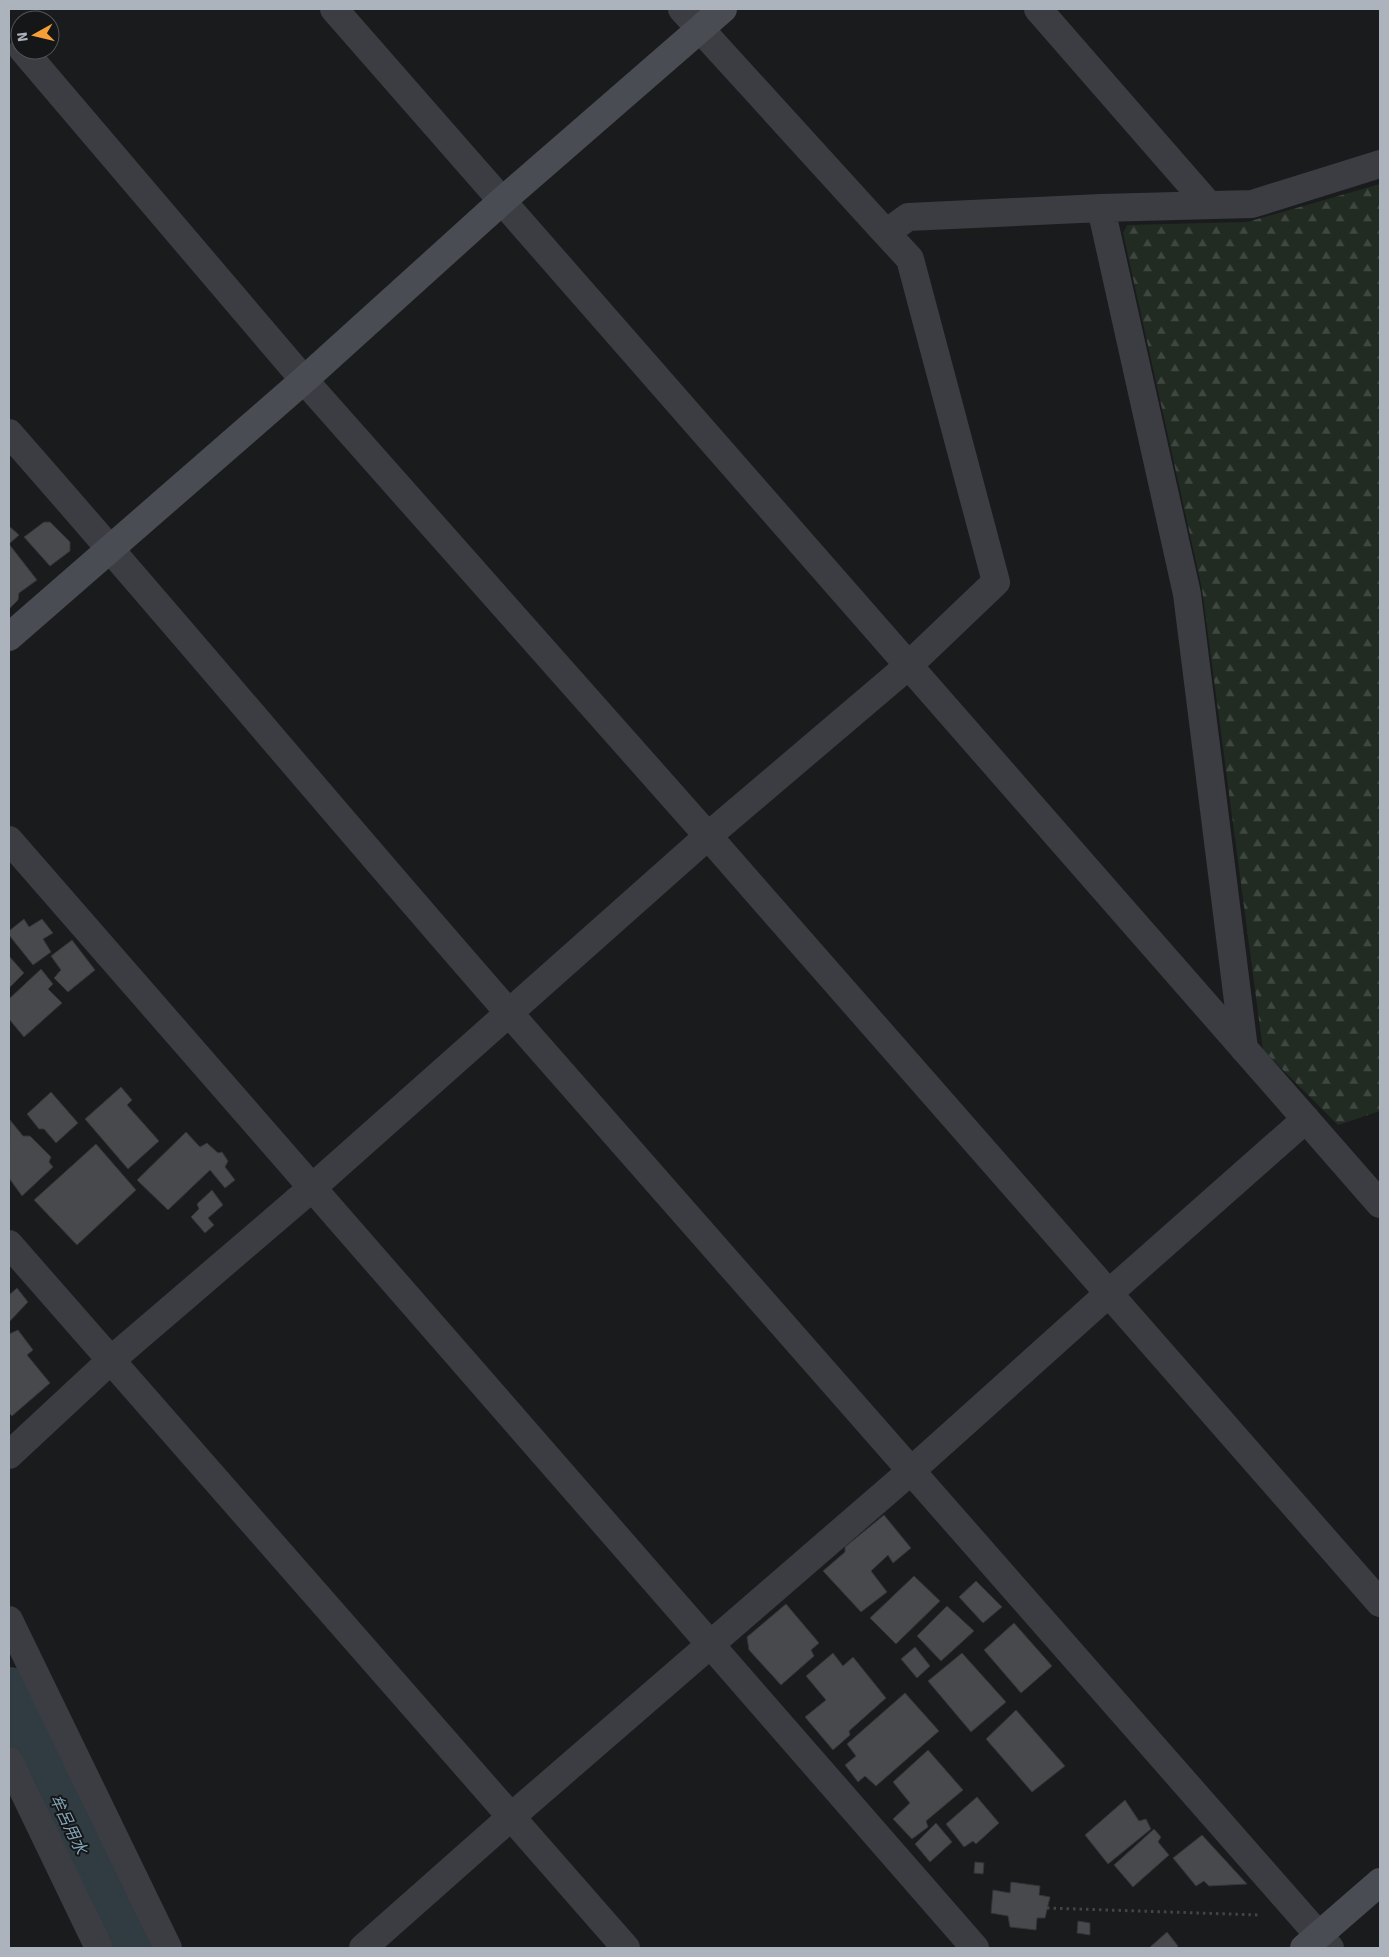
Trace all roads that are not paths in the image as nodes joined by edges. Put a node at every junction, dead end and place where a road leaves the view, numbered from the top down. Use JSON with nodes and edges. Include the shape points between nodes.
{"nodes":[{"id":1,"x":334,"y":9,"type":"edge"},
{"id":2,"x":682,"y":9,"type":"edge"},
{"id":3,"x":723,"y":9,"type":"edge"},
{"id":4,"x":1038,"y":9,"type":"edge"},
{"id":5,"x":700,"y":29,"type":"junction"},
{"id":6,"x":32,"y":60,"type":"edge"},
{"id":7,"x":1380,"y":164,"type":"edge"},
{"id":8,"x":502,"y":201,"type":"junction"},
{"id":9,"x":1208,"y":204,"type":"junction"},
{"id":10,"x":1101,"y":208,"type":"junction"},
{"id":11,"x":886,"y":233,"type":"junction"},
{"id":12,"x":304,"y":380,"type":"junction"},
{"id":13,"x":9,"y":433,"type":"edge"},
{"id":14,"x":111,"y":548,"type":"junction"},
{"id":15,"x":9,"y":637,"type":"edge"},
{"id":16,"x":908,"y":666,"type":"junction"},
{"id":17,"x":708,"y":836,"type":"junction"},
{"id":18,"x":9,"y":840,"type":"edge"},
{"id":19,"x":508,"y":1012,"type":"junction"},
{"id":20,"x":1244,"y":1049,"type":"junction"},
{"id":21,"x":1306,"y":1120,"type":"junction"},
{"id":22,"x":313,"y":1187,"type":"junction"},
{"id":23,"x":1380,"y":1204,"type":"edge"},
{"id":24,"x":9,"y":1244,"type":"edge"},
{"id":25,"x":1108,"y":1294,"type":"junction"},
{"id":26,"x":110,"y":1362,"type":"junction"},
{"id":27,"x":9,"y":1455,"type":"edge"},
{"id":28,"x":912,"y":1470,"type":"junction"},
{"id":29,"x":1380,"y":1603,"type":"edge"},
{"id":30,"x":9,"y":1620,"type":"edge"},
{"id":31,"x":709,"y":1645,"type":"junction"},
{"id":32,"x":9,"y":1761,"type":"edge"},
{"id":33,"x":511,"y":1817,"type":"junction"},
{"id":34,"x":1380,"y":1882,"type":"edge"},
{"id":35,"x":1318,"y":1944,"type":"edge"},
{"id":36,"x":99,"y":1948,"type":"edge"},
{"id":37,"x":168,"y":1948,"type":"edge"},
{"id":38,"x":363,"y":1948,"type":"edge"},
{"id":39,"x":626,"y":1948,"type":"edge"},
{"id":40,"x":974,"y":1948,"type":"edge"}],
"edges":[{"from":1,"to":8,"type":"street"},
{"from":2,"to":5,"type":"street"},
{"from":3,"to":5,"type":"street"},
{"from":4,"to":9,"type":"street"},
{"from":5,"to":8,"type":"street"},
{"from":5,"to":11,"type":"street"},
{"from":6,"to":12,"type":"street"},
{"from":7,"to":9,"type":"street","via":[[1252,204]]},
{"from":8,"to":12,"type":"street"},
{"from":8,"to":16,"type":"street"},
{"from":9,"to":10,"type":"street"},
{"from":10,"to":11,"type":"street","via":[[908,217]]},
{"from":10,"to":20,"type":"street","via":[[1187,594]]},
{"from":11,"to":16,"type":"street","via":[[910,259],[996,582]]},
{"from":12,"to":14,"type":"street"},
{"from":12,"to":17,"type":"street"},
{"from":13,"to":14,"type":"street"},
{"from":14,"to":15,"type":"street"},
{"from":14,"to":19,"type":"street"},
{"from":16,"to":17,"type":"street"},
{"from":16,"to":20,"type":"street"},
{"from":17,"to":19,"type":"street"},
{"from":17,"to":25,"type":"street"},
{"from":18,"to":22,"type":"street"},
{"from":19,"to":22,"type":"street"},
{"from":19,"to":28,"type":"street"},
{"from":20,"to":21,"type":"street"},
{"from":21,"to":23,"type":"street"},
{"from":21,"to":25,"type":"street"},
{"from":22,"to":26,"type":"street"},
{"from":22,"to":31,"type":"street"},
{"from":24,"to":26,"type":"street"},
{"from":25,"to":28,"type":"street"},
{"from":25,"to":29,"type":"street"},
{"from":26,"to":27,"type":"street"},
{"from":26,"to":33,"type":"street"},
{"from":28,"to":31,"type":"street"},
{"from":28,"to":35,"type":"street"},
{"from":30,"to":37,"type":"street"},
{"from":31,"to":33,"type":"street"},
{"from":31,"to":40,"type":"street"},
{"from":32,"to":36,"type":"street"},
{"from":33,"to":38,"type":"street"},
{"from":33,"to":39,"type":"street"},
{"from":34,"to":35,"type":"street"}]}
